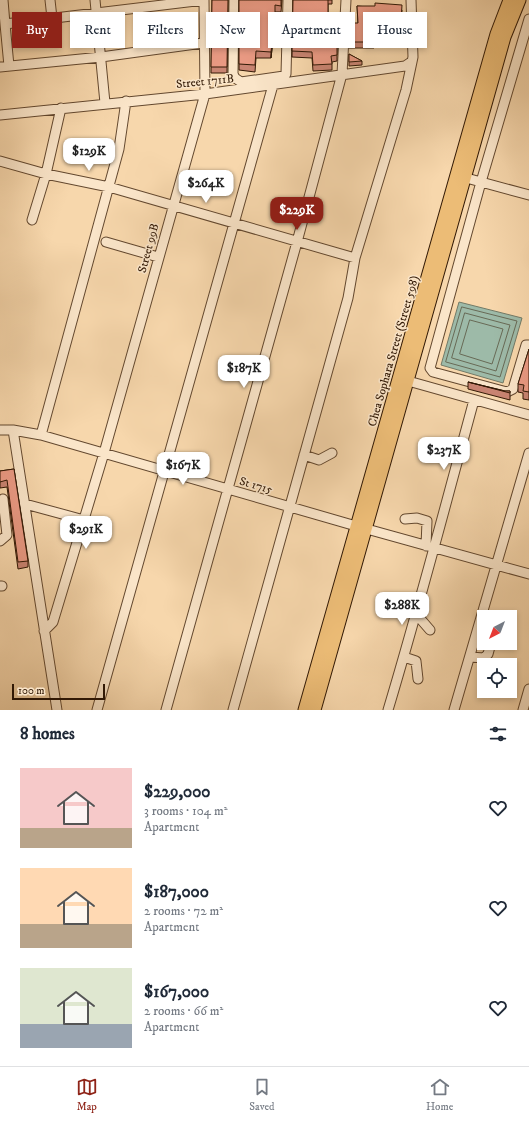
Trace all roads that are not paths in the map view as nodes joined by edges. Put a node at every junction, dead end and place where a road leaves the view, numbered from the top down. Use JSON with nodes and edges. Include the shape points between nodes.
{"nodes":[{"id":1,"x":3,"y":0,"type":"edge"},
{"id":2,"x":50,"y":0,"type":"edge"},
{"id":3,"x":95,"y":0,"type":"edge"},
{"id":4,"x":204,"y":0,"type":"edge"},
{"id":5,"x":234,"y":0,"type":"edge"},
{"id":6,"x":288,"y":0,"type":"edge"},
{"id":7,"x":346,"y":0,"type":"edge"},
{"id":8,"x":411,"y":0,"type":"edge"},
{"id":9,"x":510,"y":0,"type":"edge"},
{"id":10,"x":520,"y":0,"type":"edge"},
{"id":11,"x":142,"y":4,"type":"edge"},
{"id":12,"x":51,"y":12,"type":"edge"},
{"id":13,"x":97,"y":12,"type":"edge"},
{"id":14,"x":102,"y":12,"type":"edge"},
{"id":15,"x":529,"y":19,"type":"edge"},
{"id":16,"x":12,"y":23,"type":"edge"},
{"id":17,"x":5,"y":24,"type":"junction"},
{"id":18,"x":203,"y":43,"type":"junction"},
{"id":19,"x":100,"y":48,"type":"edge"},
{"id":20,"x":101,"y":57,"type":"junction"},
{"id":21,"x":411,"y":62,"type":"junction"},
{"id":22,"x":5,"y":67,"type":"edge"},
{"id":23,"x":342,"y":74,"type":"junction"},
{"id":24,"x":273,"y":85,"type":"junction"},
{"id":25,"x":205,"y":94,"type":"junction"},
{"id":26,"x":126,"y":101,"type":"junction"},
{"id":27,"x":105,"y":103,"type":"junction"},
{"id":28,"x":61,"y":108,"type":"junction"},
{"id":29,"x":0,"y":115,"type":"edge"},
{"id":30,"x":0,"y":161,"type":"edge"},
{"id":31,"x":46,"y":174,"type":"junction"},
{"id":32,"x":461,"y":176,"type":"junction"},
{"id":33,"x":481,"y":182,"type":"junction"},
{"id":34,"x":109,"y":187,"type":"junction"},
{"id":35,"x":529,"y":194,"type":"edge"},
{"id":36,"x":172,"y":206,"type":"junction"},
{"id":37,"x":32,"y":220,"type":"dead end"},
{"id":38,"x":233,"y":223,"type":"junction"},
{"id":39,"x":106,"y":242,"type":"dead end"},
{"id":40,"x":297,"y":242,"type":"junction"},
{"id":41,"x":158,"y":257,"type":"junction"},
{"id":42,"x":355,"y":258,"type":"junction"},
{"id":43,"x":529,"y":344,"type":"edge"},
{"id":44,"x":403,"y":380,"type":"junction"},
{"id":45,"x":474,"y":400,"type":"junction"},
{"id":46,"x":529,"y":415,"type":"edge"},
{"id":47,"x":0,"y":430,"type":"edge"},
{"id":48,"x":13,"y":430,"type":"junction"},
{"id":49,"x":41,"y":435,"type":"junction"},
{"id":50,"x":104,"y":453,"type":"junction"},
{"id":51,"x":332,"y":453,"type":"dead end"},
{"id":52,"x":529,"y":453,"type":"edge"},
{"id":53,"x":304,"y":455,"type":"junction"},
{"id":54,"x":165,"y":470,"type":"junction"},
{"id":55,"x":227,"y":489,"type":"junction"},
{"id":56,"x":3,"y":499,"type":"dead end"},
{"id":57,"x":25,"y":504,"type":"junction"},
{"id":58,"x":289,"y":506,"type":"junction"},
{"id":59,"x":405,"y":519,"type":"dead end"},
{"id":60,"x":84,"y":520,"type":"junction"},
{"id":61,"x":361,"y":528,"type":"junction"},
{"id":62,"x":0,"y":541,"type":"edge"},
{"id":63,"x":430,"y":546,"type":"junction"},
{"id":64,"x":496,"y":565,"type":"junction"},
{"id":65,"x":529,"y":574,"type":"edge"},
{"id":66,"x":417,"y":615,"type":"junction"},
{"id":67,"x":430,"y":630,"type":"dead end"},
{"id":68,"x":44,"y":631,"type":"junction"},
{"id":69,"x":489,"y":650,"type":"edge"},
{"id":70,"x":404,"y":657,"type":"junction"},
{"id":71,"x":470,"y":657,"type":"junction"},
{"id":72,"x":418,"y":679,"type":"dead end"},
{"id":73,"x":529,"y":689,"type":"edge"},
{"id":74,"x":57,"y":710,"type":"edge"},
{"id":75,"x":97,"y":710,"type":"edge"},
{"id":76,"x":166,"y":710,"type":"edge"},
{"id":77,"x":233,"y":710,"type":"edge"},
{"id":78,"x":304,"y":710,"type":"edge"},
{"id":79,"x":315,"y":710,"type":"edge"},
{"id":80,"x":388,"y":710,"type":"edge"},
{"id":81,"x":454,"y":710,"type":"edge"},
{"id":82,"x":523,"y":710,"type":"edge"}],
"edges":[{"from":1,"to":17,"type":"street"},
{"from":2,"to":12,"type":"street"},
{"from":3,"to":13,"type":"street"},
{"from":4,"to":11,"type":"street"},
{"from":4,"to":18,"type":"street","name":"Street 99B"},
{"from":5,"to":6,"type":"street","via":[[233,74],[241,82],[286,74]]},
{"from":7,"to":23,"type":"street"},
{"from":8,"to":21,"type":"street"},
{"from":9,"to":32,"type":"main road","name":"Chea Sophara Street (Street 598)","via":[[496,34]]},
{"from":10,"to":32,"type":"main road","name":"Chea Sophara Street (Street 598)","via":[[505,37]]},
{"from":11,"to":14,"type":"street"},
{"from":15,"to":33,"type":"street"},
{"from":16,"to":17,"type":"street"},
{"from":17,"to":22,"type":"street"},
{"from":18,"to":20,"type":"street"},
{"from":18,"to":25,"type":"street","name":"Street 99B"},
{"from":19,"to":20,"type":"street"},
{"from":20,"to":22,"type":"street"},
{"from":20,"to":27,"type":"street"},
{"from":21,"to":23,"type":"street","name":"Street 1711B","via":[[405,66]]},
{"from":21,"to":42,"type":"street","via":[[406,90]]},
{"from":23,"to":24,"type":"street","name":"Street 1711B"},
{"from":23,"to":40,"type":"street"},
{"from":24,"to":25,"type":"street","name":"Street 1711B"},
{"from":24,"to":38,"type":"street"},
{"from":25,"to":26,"type":"street","name":"Street 1711B"},
{"from":25,"to":36,"type":"street","name":"Street 99B"},
{"from":26,"to":27,"type":"street","name":"Street 1711B"},
{"from":26,"to":34,"type":"street","via":[[119,149]]},
{"from":27,"to":28,"type":"street","name":"Street 1711B"},
{"from":28,"to":29,"type":"street","name":"Street 1711B"},
{"from":28,"to":31,"type":"street"},
{"from":30,"to":31,"type":"street"},
{"from":31,"to":34,"type":"street"},
{"from":31,"to":37,"type":"street"},
{"from":32,"to":33,"type":"street"},
{"from":32,"to":44,"type":"main road","name":"Chea Sophara Street (Street 598)"},
{"from":33,"to":35,"type":"street"},
{"from":33,"to":43,"type":"street","via":[[430,368],[433,372],[507,392],[512,389],[522,353]]},
{"from":34,"to":36,"type":"street"},
{"from":34,"to":49,"type":"street"},
{"from":36,"to":38,"type":"street"},
{"from":36,"to":41,"type":"street","name":"Street 99B"},
{"from":38,"to":40,"type":"street"},
{"from":38,"to":54,"type":"street"},
{"from":39,"to":41,"type":"street"},
{"from":40,"to":42,"type":"street"},
{"from":40,"to":55,"type":"street"},
{"from":41,"to":50,"type":"street","name":"Street 99B"},
{"from":42,"to":53,"type":"street","via":[[348,298]]},
{"from":44,"to":45,"type":"street"},
{"from":44,"to":61,"type":"main road","name":"Chea Sophara Street (Street 598)"},
{"from":45,"to":46,"type":"street"},
{"from":45,"to":63,"type":"street"},
{"from":47,"to":48,"type":"street","name":"St 1715"},
{"from":48,"to":49,"type":"street","name":"St 1715"},
{"from":48,"to":57,"type":"street"},
{"from":49,"to":50,"type":"street","name":"St 1715"},
{"from":50,"to":54,"type":"street","name":"St 1715"},
{"from":50,"to":60,"type":"street","name":"Street 99B"},
{"from":51,"to":53,"type":"street","via":[[319,460]]},
{"from":52,"to":64,"type":"street"},
{"from":53,"to":58,"type":"street"},
{"from":54,"to":55,"type":"street","name":"St 1715"},
{"from":54,"to":75,"type":"street"},
{"from":55,"to":58,"type":"street","name":"St 1715"},
{"from":55,"to":76,"type":"street"},
{"from":56,"to":62,"type":"street","via":[[7,535]]},
{"from":57,"to":60,"type":"street"},
{"from":57,"to":68,"type":"street"},
{"from":58,"to":61,"type":"street","name":"St 1715"},
{"from":58,"to":77,"type":"street"},
{"from":59,"to":63,"type":"street","via":[[417,518],[428,521]]},
{"from":60,"to":68,"type":"street","name":"Street 99B","via":[[53,622]]},
{"from":61,"to":63,"type":"street","name":"St 1715"},
{"from":61,"to":78,"type":"main road","name":"Chea Sophara Street (Street 598)"},
{"from":61,"to":79,"type":"main road","name":"Chea Sophara Street (Street 598)"},
{"from":63,"to":64,"type":"street","name":"St 1715"},
{"from":63,"to":66,"type":"street"},
{"from":64,"to":65,"type":"street","name":"St 1715"},
{"from":64,"to":71,"type":"street"},
{"from":66,"to":67,"type":"street"},
{"from":66,"to":70,"type":"street"},
{"from":68,"to":74,"type":"street"},
{"from":69,"to":71,"type":"street","via":[[484,658]]},
{"from":70,"to":72,"type":"street","via":[[416,661]]},
{"from":70,"to":80,"type":"street"},
{"from":71,"to":81,"type":"street"},
{"from":73,"to":82,"type":"street"}]}
